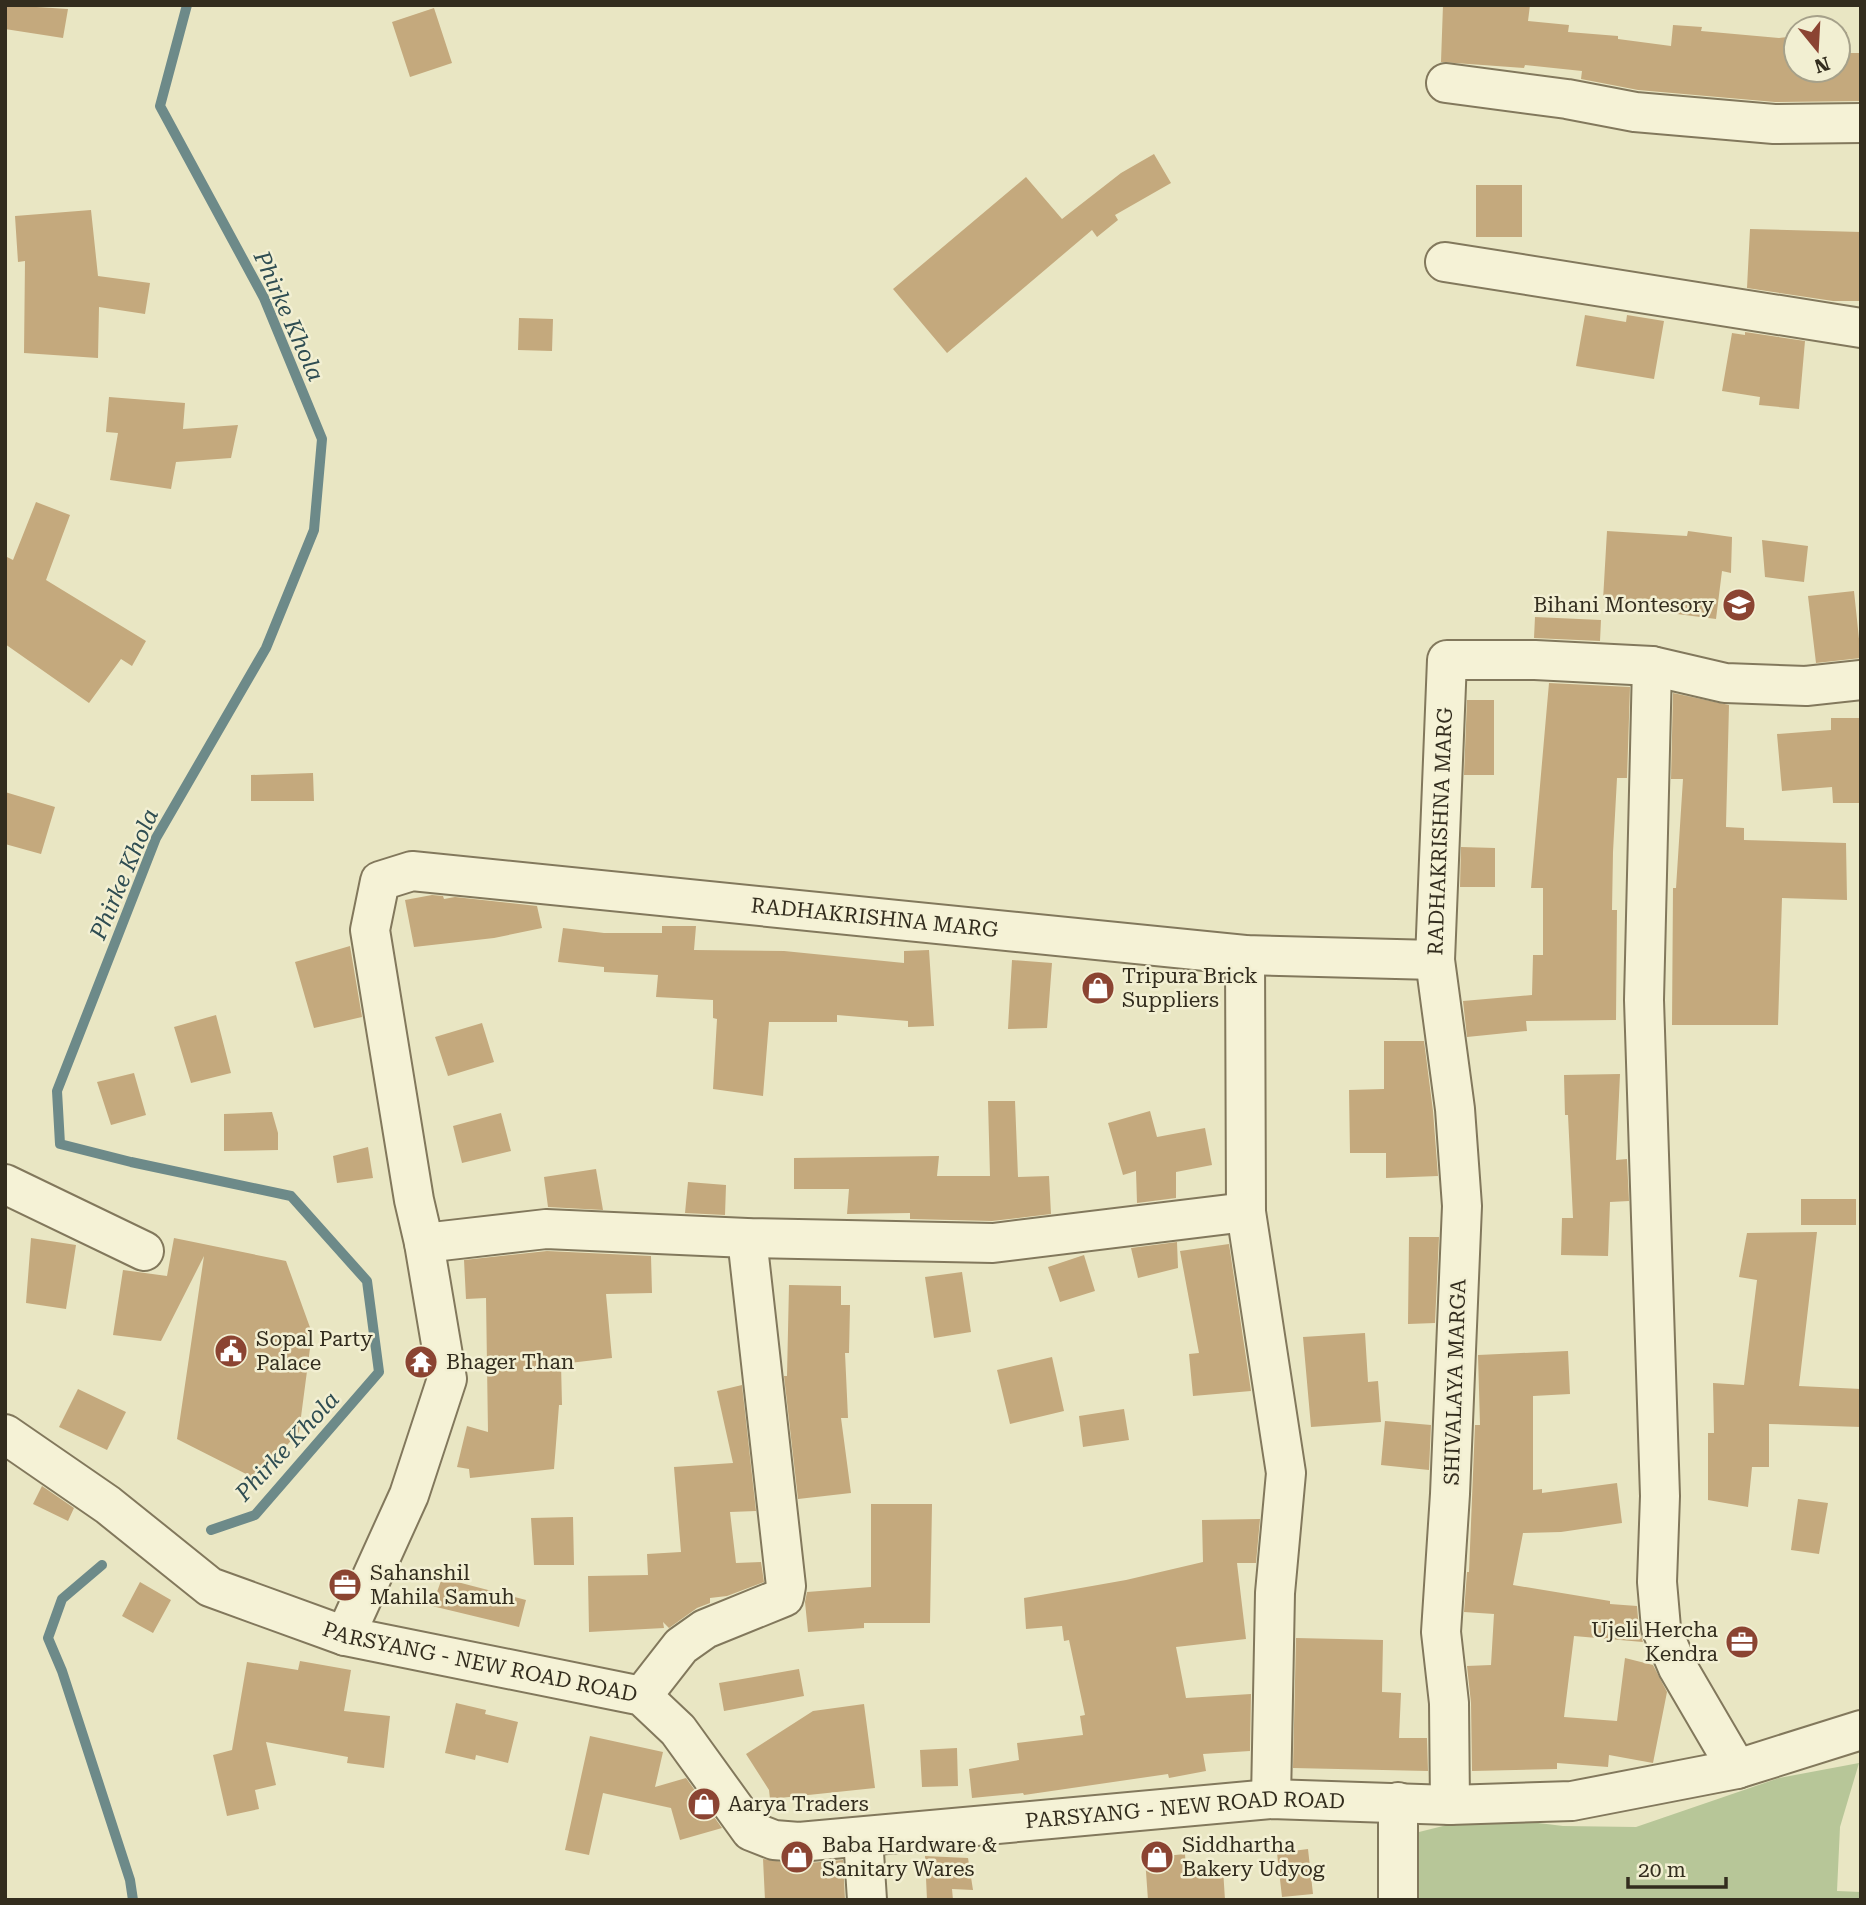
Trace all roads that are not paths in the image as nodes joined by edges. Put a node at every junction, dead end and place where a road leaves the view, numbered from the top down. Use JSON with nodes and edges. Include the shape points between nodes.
{"nodes":[{"id":1,"x":1446,"y":83,"type":"dead end"},
{"id":2,"x":1861,"y":122,"type":"edge"},
{"id":3,"x":1445,"y":262,"type":"dead end"},
{"id":4,"x":1861,"y":328,"type":"edge"},
{"id":5,"x":1652,"y":666,"type":"junction"},
{"id":6,"x":1861,"y":680,"type":"edge"},
{"id":7,"x":1245,"y":955,"type":"junction"},
{"id":8,"x":1435,"y":960,"type":"junction"},
{"id":9,"x":5,"y":1184,"type":"edge"},
{"id":10,"x":1246,"y":1212,"type":"junction"},
{"id":11,"x":747,"y":1238,"type":"junction"},
{"id":12,"x":424,"y":1243,"type":"junction"},
{"id":13,"x":144,"y":1251,"type":"dead end"},
{"id":14,"x":5,"y":1434,"type":"edge"},
{"id":15,"x":345,"y":1636,"type":"junction"},
{"id":16,"x":642,"y":1696,"type":"junction"},
{"id":17,"x":1861,"y":1730,"type":"edge"},
{"id":18,"x":1737,"y":1769,"type":"junction"},
{"id":19,"x":1271,"y":1799,"type":"junction"},
{"id":20,"x":1398,"y":1802,"type":"junction"},
{"id":21,"x":1450,"y":1805,"type":"junction"},
{"id":22,"x":863,"y":1837,"type":"junction"},
{"id":23,"x":867,"y":1900,"type":"edge"},
{"id":24,"x":1398,"y":1900,"type":"edge"}],
"edges":[{"from":1,"to":2,"type":"street","via":[[1635,112],[1774,124]]},
{"from":3,"to":4,"type":"street"},
{"from":5,"to":6,"type":"street","name":"RADHAKRISHNA MARG","via":[[1725,683],[1806,686]]},
{"from":5,"to":8,"type":"street","name":"RADHAKRISHNA MARG","via":[[1447,660]]},
{"from":5,"to":18,"type":"street","via":[[1644,1000],[1660,1496],[1657,1582],[1661,1628],[1678,1668]]},
{"from":7,"to":8,"type":"street","name":"RADHAKRISHNA MARG"},
{"from":7,"to":10,"type":"street"},
{"from":7,"to":12,"type":"street","name":"RADHAKRISHNA MARG","via":[[412,871],[380,881],[370,930]]},
{"from":8,"to":21,"type":"street","name":"SHIVALAYA MARGA","via":[[1455,1109],[1462,1206],[1441,1632],[1449,1703]]},
{"from":9,"to":13,"type":"street"},
{"from":10,"to":11,"type":"street","via":[[993,1242]]},
{"from":10,"to":19,"type":"street","via":[[1286,1473],[1275,1593]]},
{"from":11,"to":12,"type":"street","via":[[546,1229]]},
{"from":11,"to":16,"type":"street","via":[[786,1586],[783,1597],[694,1636]]},
{"from":12,"to":15,"type":"street","name":"RADHAKRISHNA MARG","via":[[447,1379],[409,1495]]},
{"from":14,"to":15,"type":"street","name":"PARSYANG - NEW ROAD ROAD","via":[[108,1505],[210,1587]]},
{"from":15,"to":16,"type":"street","name":"PARSYANG - NEW ROAD ROAD"},
{"from":16,"to":22,"type":"street","name":"PARSYANG - NEW ROAD ROAD","via":[[678,1730],[751,1831],[774,1840],[799,1842]]},
{"from":17,"to":18,"type":"street","name":"PARSYANG - NEW ROAD ROAD"},
{"from":18,"to":21,"type":"street","name":"PARSYANG - NEW ROAD ROAD","via":[[1573,1801]]},
{"from":19,"to":20,"type":"street","name":"PARSYANG - NEW ROAD ROAD"},
{"from":19,"to":22,"type":"street","name":"PARSYANG - NEW ROAD ROAD"},
{"from":20,"to":21,"type":"street","name":"PARSYANG - NEW ROAD ROAD"},
{"from":20,"to":24,"type":"street"},
{"from":22,"to":23,"type":"street"}]}
